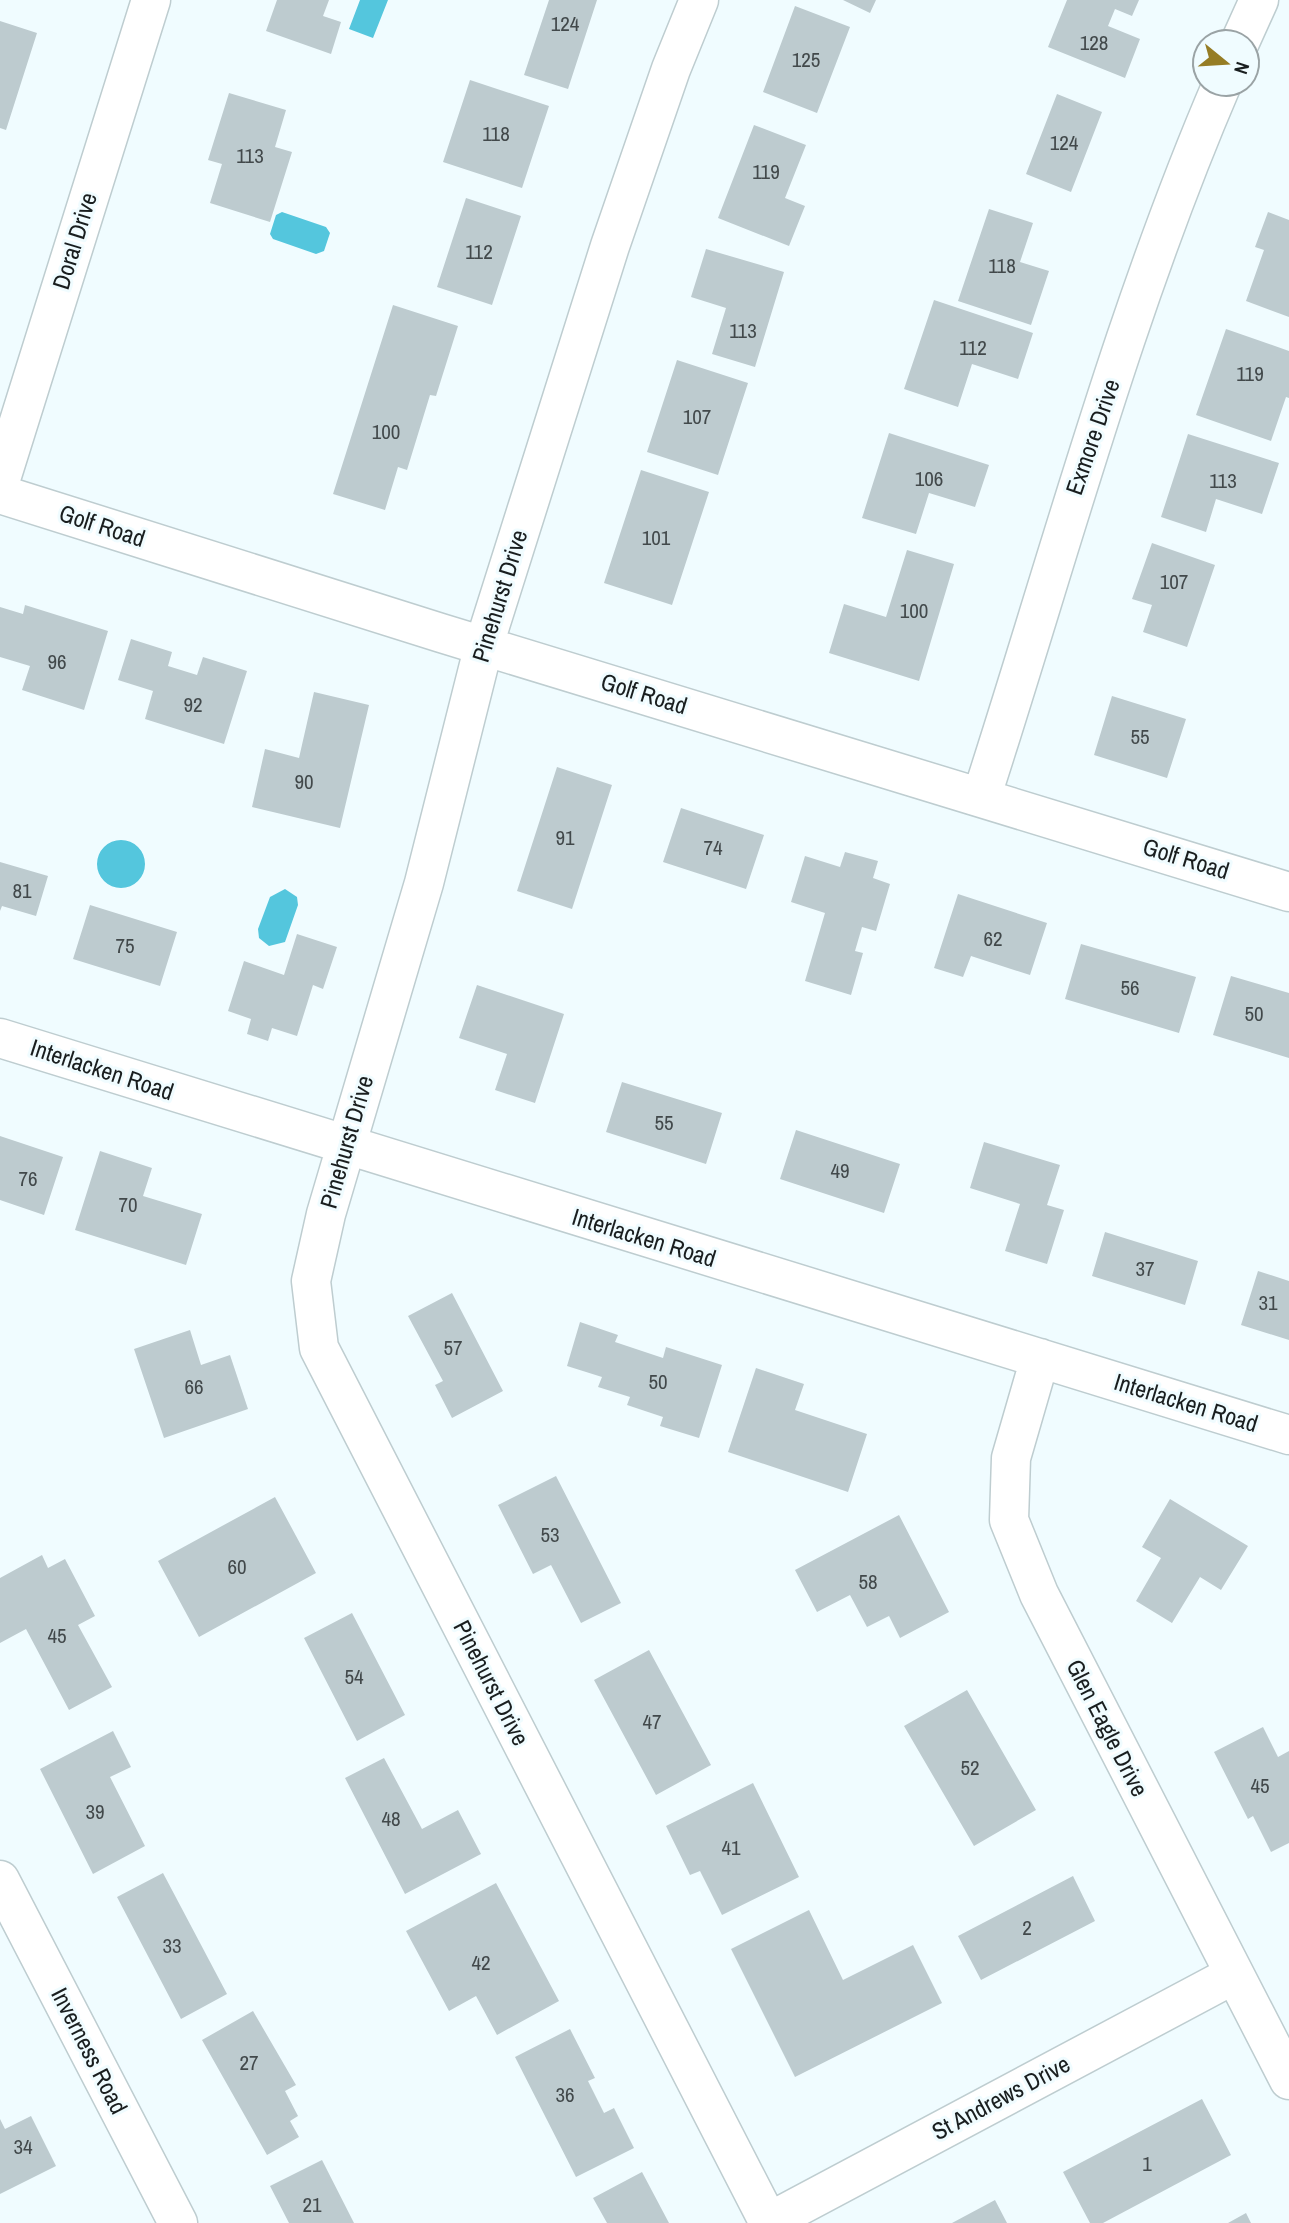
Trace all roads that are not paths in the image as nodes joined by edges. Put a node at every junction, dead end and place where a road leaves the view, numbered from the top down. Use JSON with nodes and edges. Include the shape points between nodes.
{"nodes":[{"id":1,"x":151,"y":0,"type":"edge"},
{"id":2,"x":699,"y":0,"type":"edge"},
{"id":3,"x":1259,"y":0,"type":"edge"},
{"id":4,"x":1246,"y":28,"type":"edge"},
{"id":5,"x":1217,"y":98,"type":"edge"},
{"id":6,"x":0,"y":482,"type":"edge"},
{"id":7,"x":0,"y":494,"type":"edge"},
{"id":8,"x":484,"y":645,"type":"junction"},
{"id":9,"x":982,"y":795,"type":"junction"},
{"id":10,"x":1289,"y":892,"type":"edge"},
{"id":11,"x":0,"y":1038,"type":"edge"},
{"id":12,"x":344,"y":1146,"type":"junction"},
{"id":13,"x":1040,"y":1358,"type":"junction"},
{"id":14,"x":1289,"y":1435,"type":"edge"},
{"id":15,"x":0,"y":1880,"type":"edge"},
{"id":16,"x":1233,"y":1975,"type":"junction"},
{"id":17,"x":1289,"y":2081,"type":"edge"},
{"id":18,"x":178,"y":2223,"type":"edge"},
{"id":19,"x":769,"y":2223,"type":"edge"}],
"edges":[{"from":1,"to":6,"type":"street","name":"Doral Drive"},
{"from":2,"to":8,"type":"street","name":"Pinehurst Drive","via":[[610,246]]},
{"from":3,"to":4,"type":"street"},
{"from":5,"to":9,"type":"street","name":"Exmore Drive","via":[[1152,264],[1080,476]]},
{"from":7,"to":8,"type":"street","name":"Golf Road"},
{"from":8,"to":9,"type":"street","name":"Golf Road"},
{"from":8,"to":12,"type":"street","name":"Pinehurst Drive","via":[[424,883]]},
{"from":9,"to":10,"type":"street","name":"Golf Road"},
{"from":11,"to":12,"type":"street","name":"Interlacken Road"},
{"from":12,"to":13,"type":"street","name":"Interlacken Road"},
{"from":12,"to":19,"type":"street","name":"Pinehurst Drive","via":[[312,1281],[319,1348]]},
{"from":13,"to":14,"type":"street","name":"Interlacken Road"},
{"from":13,"to":16,"type":"street","name":"Glen Eagle Drive","via":[[1011,1458],[1009,1520],[1039,1594]]},
{"from":15,"to":18,"type":"street","name":"Inverness Road"},
{"from":16,"to":17,"type":"street","name":"Glen Eagle Drive"},
{"from":16,"to":19,"type":"street","name":"St Andrews Drive"}]}
